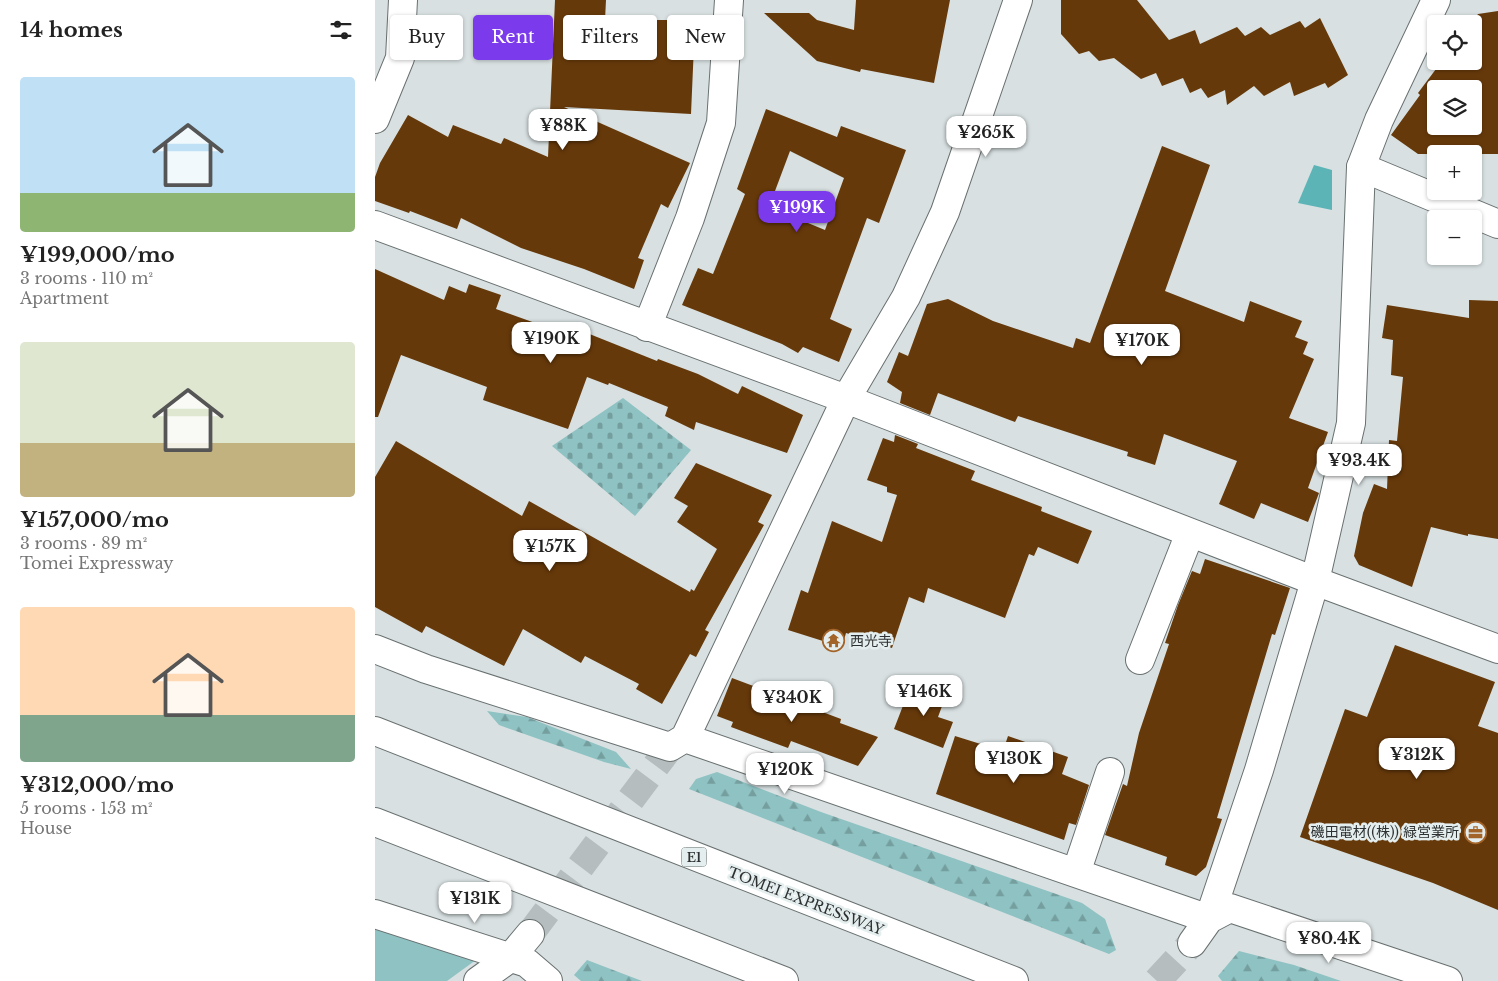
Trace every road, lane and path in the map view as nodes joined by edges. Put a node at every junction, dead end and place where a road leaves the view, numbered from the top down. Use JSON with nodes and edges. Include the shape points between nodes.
{"nodes":[{"id":1,"x":403,"y":0,"type":"edge"},
{"id":2,"x":729,"y":0,"type":"edge"},
{"id":3,"x":1018,"y":0,"type":"edge"},
{"id":4,"x":1435,"y":0,"type":"edge"},
{"id":5,"x":375,"y":119,"type":"edge"},
{"id":6,"x":1361,"y":167,"type":"junction"},
{"id":7,"x":1498,"y":224,"type":"edge"},
{"id":8,"x":375,"y":226,"type":"edge"},
{"id":9,"x":647,"y":327,"type":"junction"},
{"id":10,"x":845,"y":399,"type":"junction"},
{"id":11,"x":1190,"y":533,"type":"junction"},
{"id":12,"x":1315,"y":581,"type":"junction"},
{"id":13,"x":375,"y":649,"type":"edge"},
{"id":14,"x":1498,"y":649,"type":"edge"},
{"id":15,"x":1140,"y":660,"type":"dead end"},
{"id":16,"x":375,"y":731,"type":"edge"},
{"id":17,"x":685,"y":738,"type":"junction"},
{"id":18,"x":1110,"y":772,"type":"dead end"},
{"id":19,"x":375,"y":822,"type":"edge"},
{"id":20,"x":1076,"y":874,"type":"junction"},
{"id":21,"x":375,"y":914,"type":"edge"},
{"id":22,"x":1209,"y":919,"type":"junction"},
{"id":23,"x":530,"y":934,"type":"tunnel mouth"},
{"id":24,"x":1192,"y":943,"type":"tunnel mouth"},
{"id":25,"x":510,"y":958,"type":"junction"},
{"id":26,"x":477,"y":981,"type":"edge"},
{"id":27,"x":548,"y":981,"type":"edge"},
{"id":28,"x":784,"y":981,"type":"edge"},
{"id":29,"x":1014,"y":981,"type":"edge"},
{"id":30,"x":1448,"y":981,"type":"edge"}],
"edges":[{"from":1,"to":5,"type":"main road","via":[[400,58]]},
{"from":2,"to":9,"type":"main road","via":[[721,123],[690,218]]},
{"from":3,"to":10,"type":"main road","via":[[945,212],[906,297]]},
{"from":4,"to":6,"type":"main road","via":[[1379,120]]},
{"from":6,"to":7,"type":"main road"},
{"from":6,"to":12,"type":"main road","via":[[1351,423]]},
{"from":8,"to":9,"type":"main road"},
{"from":9,"to":10,"type":"main road"},
{"from":10,"to":11,"type":"main road"},
{"from":10,"to":17,"type":"main road"},
{"from":11,"to":12,"type":"main road"},
{"from":11,"to":15,"type":"main road"},
{"from":12,"to":14,"type":"main road"},
{"from":12,"to":22,"type":"main road","via":[[1259,770]]},
{"from":13,"to":17,"type":"main road","via":[[425,669],[670,747]]},
{"from":16,"to":29,"type":"main road","name":"TOMEI EXPRESSWAY","number":"E1"},
{"from":17,"to":20,"type":"main road"},
{"from":18,"to":20,"type":"main road"},
{"from":19,"to":28,"type":"main road"},
{"from":20,"to":22,"type":"main road"},
{"from":21,"to":25,"type":"main road"},
{"from":22,"to":24,"type":"main road"},
{"from":22,"to":30,"type":"main road","via":[[1230,908]]},
{"from":23,"to":25,"type":"main road"},
{"from":25,"to":26,"type":"main road"},
{"from":25,"to":27,"type":"main road","via":[[527,963]]}]}
